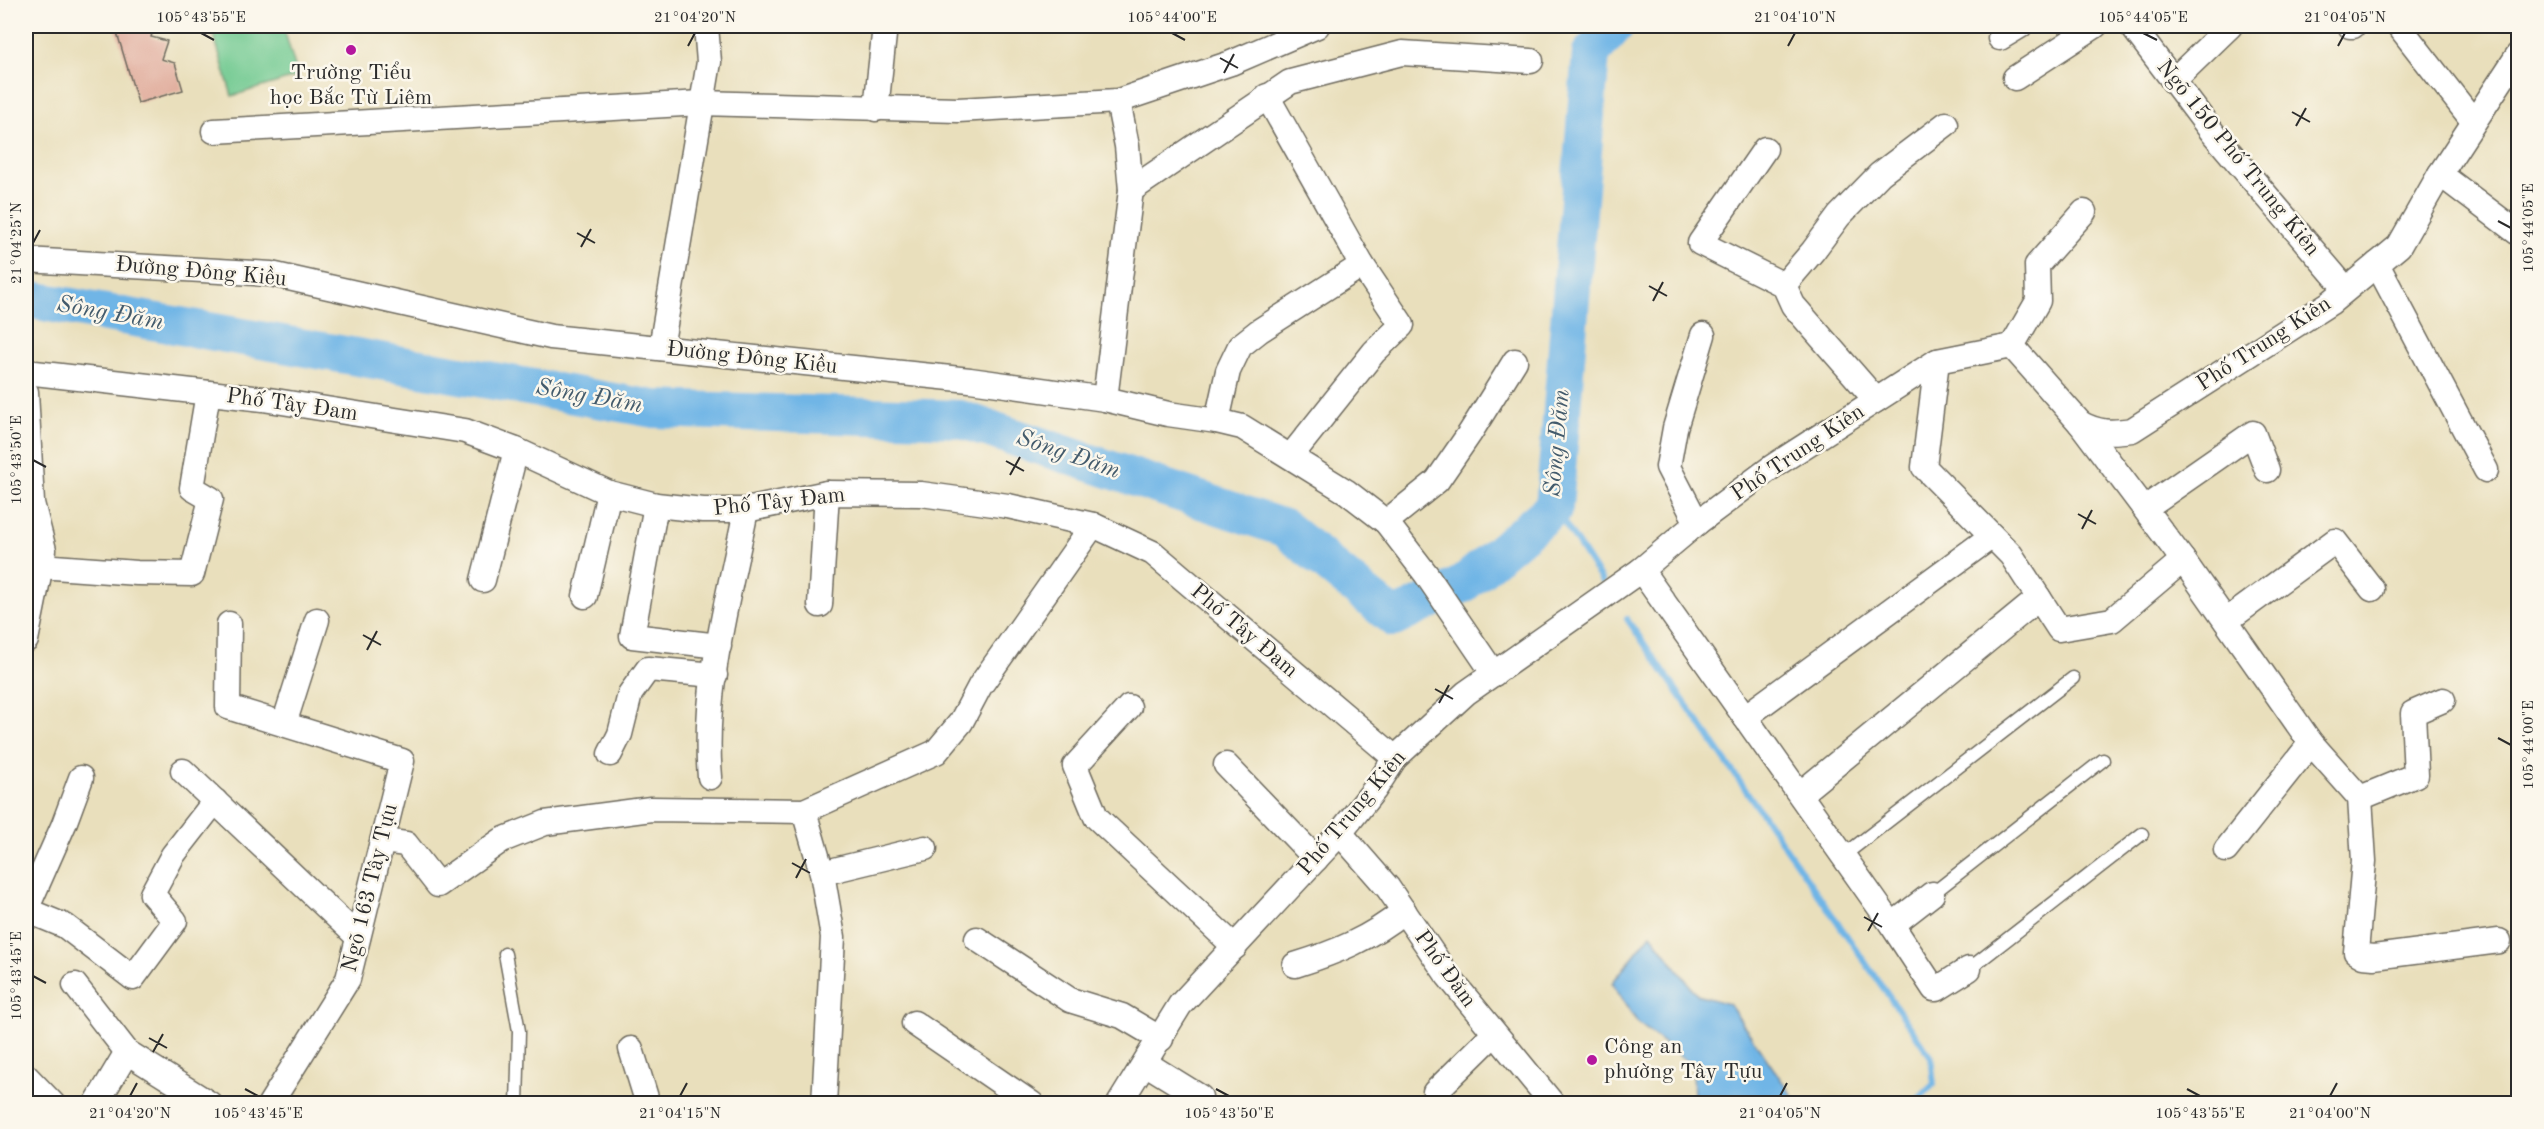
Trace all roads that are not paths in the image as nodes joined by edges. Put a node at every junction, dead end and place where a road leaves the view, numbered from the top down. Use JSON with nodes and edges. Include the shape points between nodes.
{"nodes":[{"id":1,"x":706,"y":26,"type":"edge"},
{"id":2,"x":885,"y":26,"type":"edge"},
{"id":3,"x":1317,"y":26,"type":"edge"},
{"id":4,"x":2095,"y":26,"type":"edge"},
{"id":5,"x":2132,"y":26,"type":"edge"},
{"id":6,"x":2230,"y":26,"type":"edge"},
{"id":7,"x":2399,"y":26,"type":"edge"},
{"id":8,"x":1291,"y":31,"type":"edge"},
{"id":9,"x":2518,"y":55,"type":"edge"},
{"id":10,"x":1531,"y":61,"type":"dead end"},
{"id":11,"x":2015,"y":78,"type":"dead end"},
{"id":12,"x":2173,"y":81,"type":"junction"},
{"id":13,"x":1268,"y":96,"type":"junction"},
{"id":14,"x":1118,"y":100,"type":"junction"},
{"id":15,"x":701,"y":103,"type":"junction"},
{"id":16,"x":876,"y":109,"type":"junction"},
{"id":17,"x":2474,"y":121,"type":"junction"},
{"id":18,"x":1946,"y":124,"type":"dead end"},
{"id":19,"x":214,"y":131,"type":"dead end"},
{"id":20,"x":1765,"y":149,"type":"dead end"},
{"id":21,"x":2440,"y":174,"type":"junction"},
{"id":22,"x":1131,"y":190,"type":"junction"},
{"id":23,"x":2084,"y":212,"type":"dead end"},
{"id":24,"x":2518,"y":233,"type":"edge"},
{"id":25,"x":26,"y":260,"type":"edge"},
{"id":26,"x":2377,"y":264,"type":"junction"},
{"id":27,"x":1362,"y":265,"type":"junction"},
{"id":28,"x":1784,"y":285,"type":"junction"},
{"id":29,"x":2346,"y":289,"type":"junction"},
{"id":30,"x":1703,"y":335,"type":"dead end"},
{"id":31,"x":2012,"y":346,"type":"junction"},
{"id":32,"x":661,"y":348,"type":"junction"},
{"id":33,"x":1515,"y":361,"type":"dead end"},
{"id":34,"x":1936,"y":361,"type":"junction"},
{"id":35,"x":26,"y":372,"type":"edge"},
{"id":36,"x":26,"y":392,"type":"edge"},
{"id":37,"x":208,"y":393,"type":"junction"},
{"id":38,"x":1106,"y":399,"type":"junction"},
{"id":39,"x":1876,"y":400,"type":"junction"},
{"id":40,"x":1217,"y":421,"type":"junction"},
{"id":41,"x":2080,"y":423,"type":"junction"},
{"id":42,"x":516,"y":450,"type":"junction"},
{"id":43,"x":1291,"y":456,"type":"junction"},
{"id":44,"x":2267,"y":470,"type":"dead end"},
{"id":45,"x":2486,"y":470,"type":"dead end"},
{"id":46,"x":609,"y":493,"type":"junction"},
{"id":47,"x":827,"y":493,"type":"junction"},
{"id":48,"x":656,"y":505,"type":"junction"},
{"id":49,"x":2145,"y":508,"type":"junction"},
{"id":50,"x":746,"y":510,"type":"junction"},
{"id":51,"x":1386,"y":522,"type":"junction"},
{"id":52,"x":1697,"y":523,"type":"junction"},
{"id":53,"x":1093,"y":525,"type":"junction"},
{"id":54,"x":1992,"y":536,"type":"junction"},
{"id":55,"x":2183,"y":560,"type":"junction"},
{"id":56,"x":40,"y":566,"type":"junction"},
{"id":57,"x":1637,"y":572,"type":"junction"},
{"id":58,"x":483,"y":580,"type":"dead end"},
{"id":59,"x":2372,"y":589,"type":"dead end"},
{"id":60,"x":585,"y":596,"type":"dead end"},
{"id":61,"x":2039,"y":598,"type":"junction"},
{"id":62,"x":820,"y":605,"type":"dead end"},
{"id":63,"x":317,"y":620,"type":"dead end"},
{"id":64,"x":2226,"y":621,"type":"junction"},
{"id":65,"x":229,"y":624,"type":"dead end"},
{"id":66,"x":26,"y":640,"type":"edge"},
{"id":67,"x":719,"y":646,"type":"junction"},
{"id":68,"x":1494,"y":674,"type":"junction"},
{"id":69,"x":715,"y":675,"type":"junction"},
{"id":70,"x":2073,"y":678,"type":"dead end"},
{"id":71,"x":2444,"y":700,"type":"dead end"},
{"id":72,"x":1129,"y":707,"type":"dead end"},
{"id":73,"x":1745,"y":717,"type":"junction"},
{"id":74,"x":284,"y":724,"type":"junction"},
{"id":75,"x":2311,"y":743,"type":"junction"},
{"id":76,"x":610,"y":754,"type":"dead end"},
{"id":77,"x":1395,"y":758,"type":"junction"},
{"id":78,"x":2103,"y":760,"type":"dead end"},
{"id":79,"x":1226,"y":765,"type":"dead end"},
{"id":80,"x":183,"y":771,"type":"dead end"},
{"id":81,"x":710,"y":777,"type":"dead end"},
{"id":82,"x":81,"y":778,"type":"dead end"},
{"id":83,"x":1800,"y":794,"type":"junction"},
{"id":84,"x":2360,"y":798,"type":"junction"},
{"id":85,"x":215,"y":801,"type":"junction"},
{"id":86,"x":804,"y":811,"type":"junction"},
{"id":87,"x":1340,"y":833,"type":"junction"},
{"id":88,"x":2142,"y":834,"type":"dead end"},
{"id":89,"x":382,"y":841,"type":"junction"},
{"id":90,"x":925,"y":849,"type":"dead end"},
{"id":91,"x":2226,"y":850,"type":"dead end"},
{"id":92,"x":1843,"y":856,"type":"junction"},
{"id":93,"x":1316,"y":859,"type":"junction"},
{"id":94,"x":822,"y":873,"type":"junction"},
{"id":95,"x":1932,"y":894,"type":"joint"},
{"id":96,"x":26,"y":910,"type":"edge"},
{"id":97,"x":1404,"y":911,"type":"junction"},
{"id":98,"x":1892,"y":925,"type":"junction"},
{"id":99,"x":358,"y":937,"type":"junction"},
{"id":100,"x":977,"y":939,"type":"dead end"},
{"id":101,"x":2499,"y":942,"type":"dead end"},
{"id":102,"x":1235,"y":947,"type":"junction"},
{"id":103,"x":505,"y":954,"type":"dead end"},
{"id":104,"x":1295,"y":965,"type":"dead end"},
{"id":105,"x":1969,"y":969,"type":"joint"},
{"id":106,"x":75,"y":985,"type":"dead end"},
{"id":107,"x":914,"y":1023,"type":"dead end"},
{"id":108,"x":1494,"y":1034,"type":"junction"},
{"id":109,"x":1161,"y":1039,"type":"junction"},
{"id":110,"x":631,"y":1049,"type":"dead end"},
{"id":111,"x":127,"y":1052,"type":"junction"},
{"id":112,"x":1146,"y":1063,"type":"junction"},
{"id":113,"x":26,"y":1076,"type":"edge"},
{"id":114,"x":1435,"y":1092,"type":"dead end"},
{"id":115,"x":1200,"y":1097,"type":"dead end"},
{"id":116,"x":1549,"y":1102,"type":"edge"},
{"id":117,"x":53,"y":1104,"type":"edge"},
{"id":118,"x":96,"y":1104,"type":"edge"},
{"id":119,"x":210,"y":1104,"type":"edge"},
{"id":120,"x":270,"y":1104,"type":"edge"},
{"id":121,"x":517,"y":1104,"type":"edge"},
{"id":122,"x":648,"y":1104,"type":"edge"},
{"id":123,"x":824,"y":1104,"type":"edge"},
{"id":124,"x":1032,"y":1104,"type":"edge"},
{"id":125,"x":1119,"y":1104,"type":"edge"}],
"edges":[{"from":1,"to":15,"type":"street","via":[[709,62]]},
{"from":2,"to":16,"type":"street"},
{"from":3,"to":8,"type":"street"},
{"from":4,"to":11,"type":"street"},
{"from":5,"to":12,"type":"street","name":"Ngõ 150 Phố Trung Kiên"},
{"from":6,"to":12,"type":"street"},
{"from":7,"to":17,"type":"street"},
{"from":8,"to":14,"type":"street","via":[[1230,63]]},
{"from":9,"to":17,"type":"street","name":"Phố Trung Kiên"},
{"from":10,"to":13,"type":"street","via":[[1402,52],[1290,82]]},
{"from":12,"to":29,"type":"street","name":"Ngõ 150 Phố Trung Kiên"},
{"from":13,"to":22,"type":"street"},
{"from":13,"to":27,"type":"street"},
{"from":14,"to":16,"type":"street","via":[[958,110]]},
{"from":14,"to":22,"type":"street"},
{"from":15,"to":16,"type":"street"},
{"from":15,"to":19,"type":"street"},
{"from":15,"to":32,"type":"street"},
{"from":17,"to":21,"type":"street","name":"Phố Trung Kiên"},
{"from":18,"to":28,"type":"street","via":[[1880,174],[1839,216]]},
{"from":20,"to":28,"type":"street","via":[[1700,243]]},
{"from":21,"to":24,"type":"street"},
{"from":21,"to":26,"type":"street","name":"Phố Trung Kiên","via":[[2399,246]]},
{"from":22,"to":38,"type":"street"},
{"from":23,"to":31,"type":"street","via":[[2037,266],[2038,301]]},
{"from":25,"to":32,"type":"street","name":"Đường Đông Kiều","via":[[272,274],[551,337]]},
{"from":26,"to":29,"type":"street","name":"Phố Trung Kiên"},
{"from":26,"to":45,"type":"street"},
{"from":27,"to":40,"type":"street","via":[[1240,346],[1228,371]]},
{"from":27,"to":43,"type":"street","via":[[1402,325],[1374,352]]},
{"from":28,"to":39,"type":"street","via":[[1793,305]]},
{"from":29,"to":41,"type":"street","name":"Phố Trung Kiên","via":[[2132,430],[2094,431]]},
{"from":30,"to":52,"type":"street","via":[[1675,428],[1668,467]]},
{"from":31,"to":34,"type":"street","name":"Phố Trung Kiên"},
{"from":31,"to":41,"type":"street","name":"Phố Trung Kiên"},
{"from":32,"to":38,"type":"street","name":"Đường Đông Kiều","via":[[970,380]]},
{"from":33,"to":51,"type":"street","via":[[1437,480]]},
{"from":34,"to":39,"type":"street","name":"Phố Trung Kiên"},
{"from":34,"to":54,"type":"street","via":[[1924,467]]},
{"from":35,"to":37,"type":"street","name":"Phố Tây Đam"},
{"from":36,"to":56,"type":"street","via":[[32,503],[44,550]]},
{"from":37,"to":42,"type":"street","name":"Phố Tây Đam","via":[[465,431]]},
{"from":37,"to":56,"type":"street","via":[[192,488],[210,499],[192,574]]},
{"from":38,"to":40,"type":"street","name":"Đường Đông Kiều"},
{"from":39,"to":52,"type":"street","name":"Phố Trung Kiên","via":[[1772,467]]},
{"from":40,"to":43,"type":"street","name":"Đường Đông Kiều","via":[[1242,427]]},
{"from":41,"to":49,"type":"street"},
{"from":42,"to":46,"type":"street","name":"Phố Tây Đam"},
{"from":42,"to":58,"type":"street"},
{"from":43,"to":51,"type":"street","name":"Đường Đông Kiều"},
{"from":44,"to":49,"type":"street","via":[[2253,433]]},
{"from":46,"to":48,"type":"street","name":"Phố Tây Đam"},
{"from":46,"to":60,"type":"street"},
{"from":47,"to":50,"type":"street","name":"Phố Tây Đam"},
{"from":47,"to":53,"type":"street","name":"Phố Tây Đam","via":[[921,494],[1008,506]]},
{"from":47,"to":62,"type":"street"},
{"from":48,"to":50,"type":"street","name":"Phố Tây Đam"},
{"from":48,"to":67,"type":"street","via":[[632,636]]},
{"from":49,"to":55,"type":"street"},
{"from":50,"to":67,"type":"street"},
{"from":51,"to":68,"type":"street","name":"Đường Đông Kiều"},
{"from":52,"to":57,"type":"street","name":"Phố Trung Kiên"},
{"from":53,"to":77,"type":"street","name":"Phố Tây Đam","via":[[1153,553]]},
{"from":53,"to":86,"type":"street","via":[[980,686],[961,722],[936,753]]},
{"from":54,"to":61,"type":"street","via":[[2011,555]]},
{"from":54,"to":73,"type":"street"},
{"from":55,"to":61,"type":"street","via":[[2112,620],[2059,629]]},
{"from":55,"to":64,"type":"street"},
{"from":56,"to":66,"type":"street"},
{"from":57,"to":68,"type":"street","name":"Phố Trung Kiên"},
{"from":57,"to":73,"type":"street"},
{"from":59,"to":64,"type":"street","via":[[2335,541]]},
{"from":61,"to":83,"type":"street"},
{"from":63,"to":74,"type":"street"},
{"from":64,"to":75,"type":"street"},
{"from":65,"to":74,"type":"street","via":[[228,707]]},
{"from":67,"to":69,"type":"street"},
{"from":68,"to":77,"type":"street","name":"Phố Trung Kiên","via":[[1466,693]]},
{"from":69,"to":76,"type":"street","via":[[648,669],[630,694],[620,734]]},
{"from":69,"to":81,"type":"street","via":[[707,750]]},
{"from":70,"to":92,"type":"lane"},
{"from":71,"to":84,"type":"street","via":[[2413,713],[2416,775]]},
{"from":72,"to":102,"type":"street","via":[[1075,766],[1096,817]]},
{"from":73,"to":83,"type":"street"},
{"from":74,"to":89,"type":"street","name":"Ngõ 163 Tây Tựu","via":[[402,761]]},
{"from":75,"to":84,"type":"street"},
{"from":75,"to":91,"type":"street"},
{"from":77,"to":87,"type":"street","name":"Phố Trung Kiên"},
{"from":78,"to":95,"type":"lane"},
{"from":79,"to":93,"type":"street"},
{"from":80,"to":85,"type":"street"},
{"from":82,"to":96,"type":"street"},
{"from":83,"to":92,"type":"street"},
{"from":84,"to":101,"type":"street","via":[[2364,861],[2356,952],[2374,957]]},
{"from":85,"to":96,"type":"street","via":[[173,855],[152,894],[175,921],[133,978],[65,926]]},
{"from":85,"to":99,"type":"street"},
{"from":86,"to":89,"type":"street","via":[[651,809],[545,823],[502,840],[438,885],[406,844]]},
{"from":86,"to":94,"type":"street"},
{"from":87,"to":93,"type":"street","name":"Phố Trung Kiên"},
{"from":87,"to":97,"type":"street","name":"Phố Đăm"},
{"from":88,"to":105,"type":"lane"},
{"from":89,"to":99,"type":"street","name":"Ngõ 163 Tây Tựu"},
{"from":90,"to":94,"type":"street"},
{"from":92,"to":98,"type":"street"},
{"from":93,"to":102,"type":"street","name":"Phố Trung Kiên"},
{"from":94,"to":123,"type":"street","via":[[833,937]]},
{"from":95,"to":98,"type":"street"},
{"from":97,"to":104,"type":"street","via":[[1348,948]]},
{"from":97,"to":108,"type":"street","name":"Phố Đăm"},
{"from":98,"to":105,"type":"street","via":[[1935,990]]},
{"from":99,"to":120,"type":"street","name":"Ngõ 163 Tây Tựu","via":[[348,979]]},
{"from":100,"to":109,"type":"street","via":[[1070,1000],[1122,1016]]},
{"from":102,"to":109,"type":"street","name":"Phố Trung Kiên","via":[[1180,1005]]},
{"from":103,"to":121,"type":"lane","via":[[519,1031]]},
{"from":106,"to":111,"type":"street"},
{"from":107,"to":124,"type":"street"},
{"from":108,"to":114,"type":"street"},
{"from":108,"to":116,"type":"street","name":"Phố Đăm"},
{"from":109,"to":112,"type":"street","name":"Phố Trung Kiên"},
{"from":110,"to":122,"type":"street"},
{"from":111,"to":118,"type":"street"},
{"from":111,"to":119,"type":"street"},
{"from":112,"to":115,"type":"street"},
{"from":112,"to":125,"type":"street","name":"Phố Trung Kiên"},
{"from":113,"to":117,"type":"street"}]}
